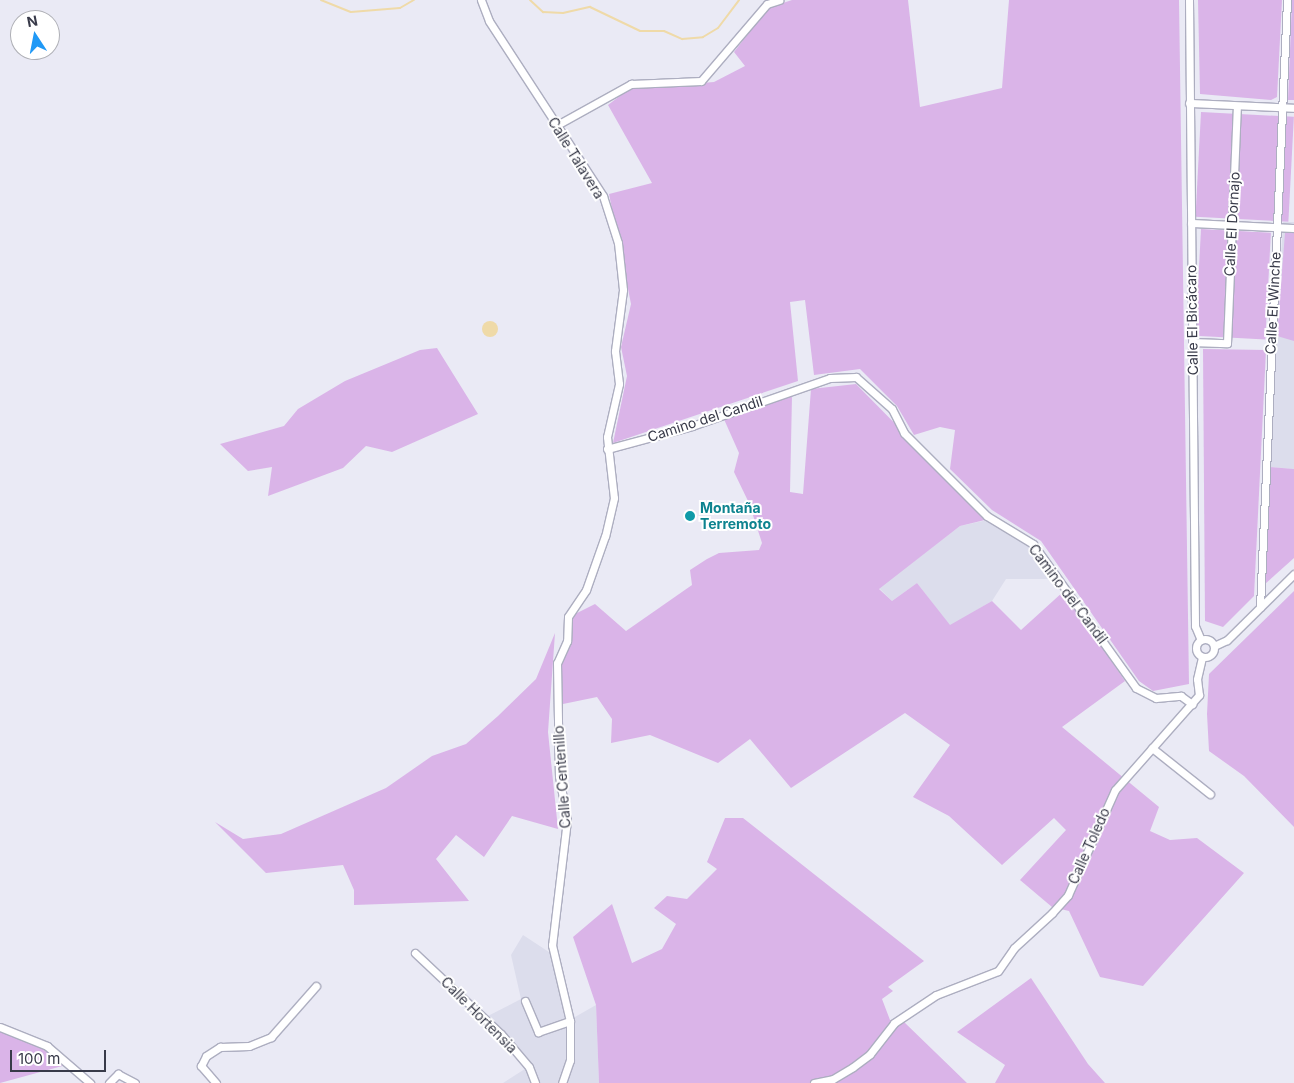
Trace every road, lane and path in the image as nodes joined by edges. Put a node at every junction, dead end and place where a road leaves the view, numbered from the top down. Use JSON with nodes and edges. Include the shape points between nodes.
{"nodes":[{"id":1,"x":481,"y":0,"type":"edge"},
{"id":2,"x":779,"y":0,"type":"edge"},
{"id":3,"x":1189,"y":0,"type":"edge"},
{"id":4,"x":1287,"y":0,"type":"edge"},
{"id":5,"x":1189,"y":103,"type":"junction"},
{"id":6,"x":1237,"y":106,"type":"junction"},
{"id":7,"x":1282,"y":107,"type":"junction"},
{"id":8,"x":1294,"y":108,"type":"edge"},
{"id":9,"x":557,"y":125,"type":"junction"},
{"id":10,"x":1191,"y":223,"type":"junction"},
{"id":11,"x":1232,"y":224,"type":"junction"},
{"id":12,"x":1277,"y":227,"type":"junction"},
{"id":13,"x":1294,"y":228,"type":"edge"},
{"id":14,"x":1192,"y":342,"type":"junction"},
{"id":15,"x":607,"y":449,"type":"junction"},
{"id":16,"x":1294,"y":574,"type":"edge"},
{"id":17,"x":1260,"y":607,"type":"junction"},
{"id":18,"x":1201,"y":640,"type":"junction"},
{"id":19,"x":1214,"y":646,"type":"junction"},
{"id":20,"x":1202,"y":657,"type":"junction"},
{"id":21,"x":1192,"y":704,"type":"junction"},
{"id":22,"x":1152,"y":748,"type":"junction"},
{"id":23,"x":1210,"y":794,"type":"dead end"},
{"id":24,"x":415,"y":953,"type":"dead end"},
{"id":25,"x":316,"y":986,"type":"dead end"},
{"id":26,"x":525,"y":1001,"type":"dead end"},
{"id":27,"x":570,"y":1021,"type":"junction"},
{"id":28,"x":0,"y":1027,"type":"edge"},
{"id":29,"x":90,"y":1083,"type":"edge"},
{"id":30,"x":110,"y":1083,"type":"edge"},
{"id":31,"x":134,"y":1083,"type":"edge"},
{"id":32,"x":216,"y":1083,"type":"edge"},
{"id":33,"x":535,"y":1083,"type":"edge"},
{"id":34,"x":562,"y":1083,"type":"edge"},
{"id":35,"x":814,"y":1083,"type":"edge"}],
"edges":[{"from":1,"to":9,"type":"street","name":"Calle Talavera","via":[[489,21]]},
{"from":2,"to":9,"type":"street","via":[[767,4],[724,52],[711,75],[701,81],[631,84]]},
{"from":3,"to":5,"type":"street","name":"Calle El Bicácaro"},
{"from":4,"to":7,"type":"street","name":"Calle El Winche"},
{"from":5,"to":6,"type":"street"},
{"from":5,"to":10,"type":"street","name":"Calle El Bicácaro"},
{"from":6,"to":7,"type":"street"},
{"from":6,"to":11,"type":"street","name":"Calle El Dornajo"},
{"from":7,"to":8,"type":"street"},
{"from":7,"to":12,"type":"street","name":"Calle El Winche"},
{"from":9,"to":15,"type":"street","name":"Calle Talavera","via":[[603,196],[618,243],[623,290],[615,351],[619,384]]},
{"from":10,"to":11,"type":"street"},
{"from":10,"to":14,"type":"street","name":"Calle El Bicácaro"},
{"from":11,"to":12,"type":"street"},
{"from":11,"to":14,"type":"street","name":"Calle El Dornajo","via":[[1227,343]]},
{"from":12,"to":13,"type":"street"},
{"from":12,"to":17,"type":"street","name":"Calle El Winche"},
{"from":14,"to":18,"type":"street","name":"Calle El Bicácaro","via":[[1196,626]]},
{"from":15,"to":21,"type":"street","name":"Camino del Candil","via":[[692,426],[830,378],[856,377],[892,409],[904,433],[987,516],[1033,544],[1136,688],[1156,698],[1181,696]]},
{"from":15,"to":27,"type":"street","name":"Calle Centenillo","via":[[615,486],[606,536],[586,590],[568,617],[567,641],[557,663],[559,776],[567,820],[552,945]]},
{"from":16,"to":17,"type":"street"},
{"from":17,"to":19,"type":"street","via":[[1227,640]]},
{"from":18,"to":19,"type":"street"},
{"from":18,"to":20,"type":"street","name":"Calle El Bicácaro","via":[[1196,650]]},
{"from":19,"to":20,"type":"street","via":[[1212,654]]},
{"from":20,"to":21,"type":"street","name":"Calle Toledo","via":[[1197,679],[1199,695]]},
{"from":21,"to":22,"type":"street","name":"Calle Toledo"},
{"from":22,"to":23,"type":"street"},
{"from":22,"to":35,"type":"street","name":"Calle Toledo","via":[[1115,790],[1068,895],[1014,948],[998,971],[936,995],[894,1023],[870,1054],[848,1070]]},
{"from":24,"to":33,"type":"street","name":"Calle Hortensia","via":[[501,1034],[529,1067]]},
{"from":25,"to":32,"type":"street","via":[[270,1037],[249,1046],[220,1047],[206,1056],[201,1066]]},
{"from":26,"to":27,"type":"street","via":[[538,1032]]},
{"from":27,"to":34,"type":"street","name":"Calle Centenillo","via":[[570,1060]]},
{"from":28,"to":29,"type":"street","via":[[47,1046]]},
{"from":30,"to":31,"type":"street","via":[[118,1074]]}]}
